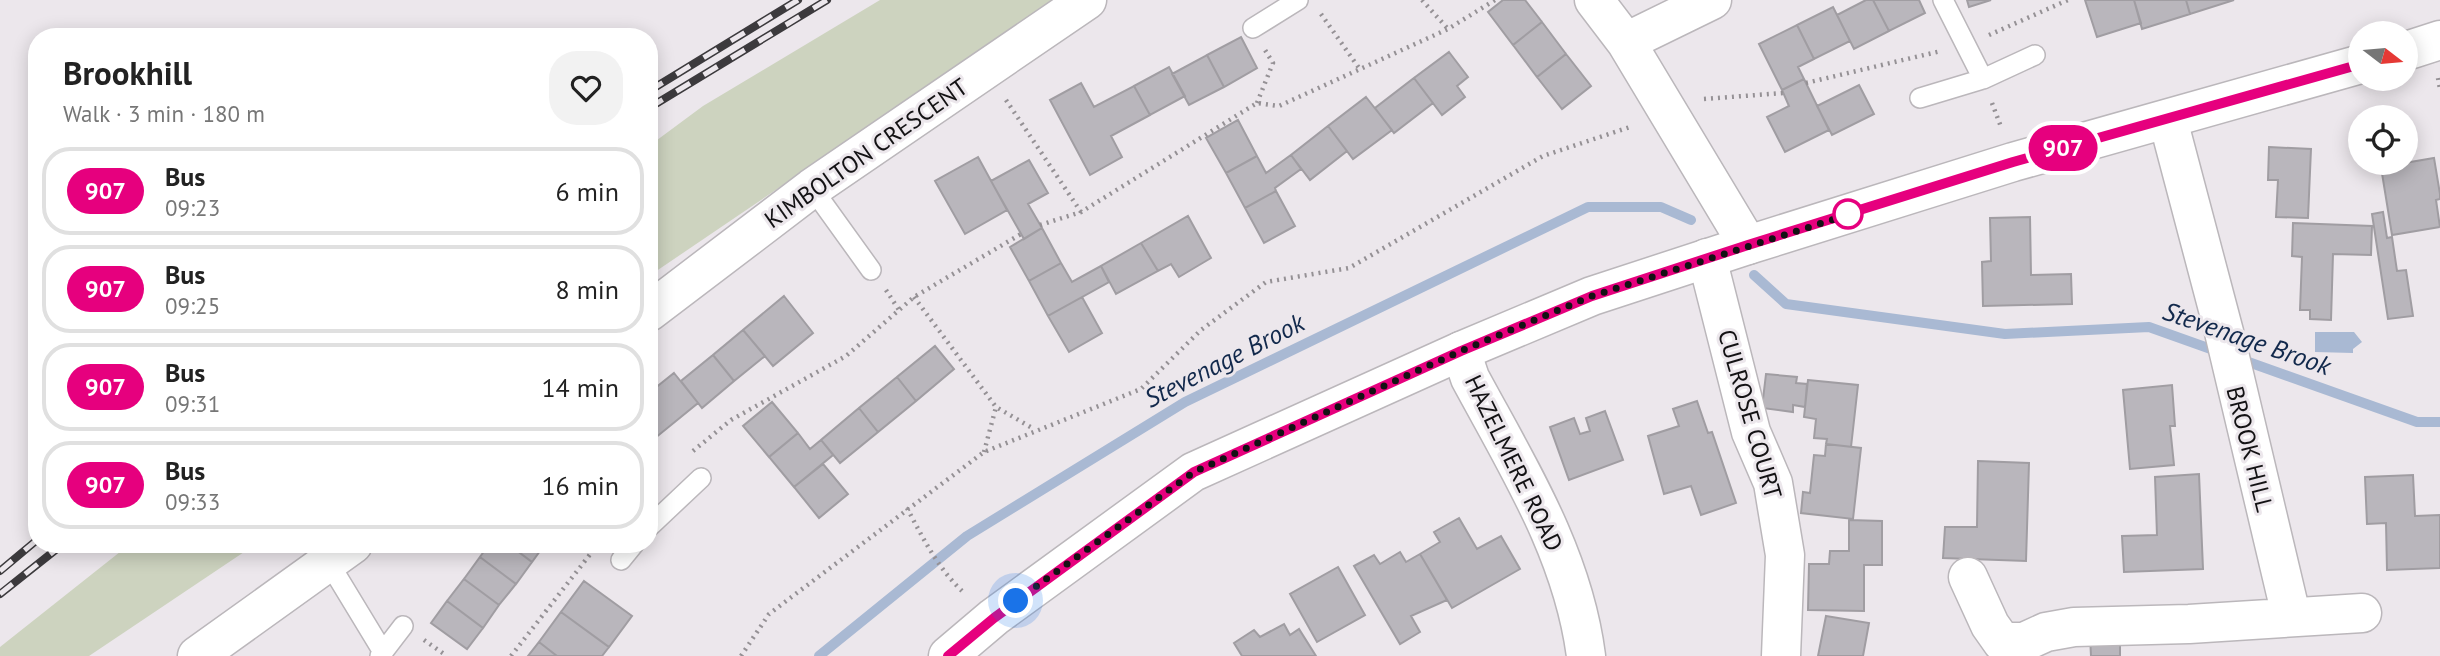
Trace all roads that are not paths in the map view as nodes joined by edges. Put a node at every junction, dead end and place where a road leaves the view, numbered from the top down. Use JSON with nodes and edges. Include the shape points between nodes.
{"nodes":[{"id":1,"x":1087,"y":0,"type":"edge"},
{"id":2,"x":1298,"y":0,"type":"edge"},
{"id":3,"x":1594,"y":0,"type":"edge"},
{"id":4,"x":1712,"y":0,"type":"edge"},
{"id":5,"x":1942,"y":0,"type":"edge"},
{"id":6,"x":1253,"y":28,"type":"road end"},
{"id":7,"x":2440,"y":40,"type":"edge"},
{"id":8,"x":1626,"y":42,"type":"junction"},
{"id":9,"x":2418,"y":47,"type":"edge"},
{"id":10,"x":2035,"y":55,"type":"dead end"},
{"id":11,"x":2348,"y":68,"type":"edge"},
{"id":12,"x":1983,"y":79,"type":"junction"},
{"id":13,"x":1920,"y":98,"type":"dead end"},
{"id":14,"x":2168,"y":120,"type":"junction"},
{"id":15,"x":812,"y":188,"type":"junction"},
{"id":16,"x":1748,"y":245,"type":"junction"},
{"id":17,"x":1707,"y":258,"type":"junction"},
{"id":18,"x":871,"y":270,"type":"dead end"},
{"id":19,"x":658,"y":305,"type":"edge"},
{"id":20,"x":1461,"y":351,"type":"junction"},
{"id":21,"x":701,"y":478,"type":"dead end"},
{"id":22,"x":658,"y":516,"type":"edge"},
{"id":23,"x":627,"y":553,"type":"edge"},
{"id":24,"x":341,"y":554,"type":"edge"},
{"id":25,"x":621,"y":560,"type":"dead end"},
{"id":26,"x":1968,"y":578,"type":"dead end"},
{"id":27,"x":2362,"y":613,"type":"dead end"},
{"id":28,"x":2291,"y":615,"type":"junction"},
{"id":29,"x":403,"y":626,"type":"dead end"},
{"id":30,"x":382,"y":654,"type":"edge"},
{"id":31,"x":197,"y":656,"type":"edge"},
{"id":32,"x":948,"y":656,"type":"edge"},
{"id":33,"x":1586,"y":656,"type":"edge"},
{"id":34,"x":1781,"y":656,"type":"edge"}],
"edges":[{"from":1,"to":15,"type":"street","name":"KIMBOLTON CRESCENT"},
{"from":2,"to":6,"type":"lane"},
{"from":3,"to":8,"type":"street"},
{"from":4,"to":8,"type":"street"},
{"from":5,"to":12,"type":"lane"},
{"from":7,"to":9,"type":"street"},
{"from":8,"to":16,"type":"street"},
{"from":10,"to":12,"type":"lane"},
{"from":11,"to":14,"type":"street"},
{"from":12,"to":13,"type":"lane"},
{"from":14,"to":16,"type":"street","via":[[2013,162]]},
{"from":14,"to":28,"type":"street","name":"BROOK HILL"},
{"from":15,"to":18,"type":"lane"},
{"from":15,"to":19,"type":"street","name":"KIMBOLTON CRESCENT"},
{"from":16,"to":17,"type":"street"},
{"from":17,"to":20,"type":"street","via":[[1592,296]]},
{"from":17,"to":34,"type":"street","name":"CULROSE COURT","via":[[1751,432],[1773,483],[1785,555]]},
{"from":20,"to":32,"type":"street","via":[[1194,472]]},
{"from":20,"to":33,"type":"street","name":"HAZELMERE ROAD","via":[[1470,378],[1554,534],[1581,617]]},
{"from":21,"to":22,"type":"lane"},
{"from":23,"to":25,"type":"lane"},
{"from":24,"to":30,"type":"lane"},
{"from":24,"to":31,"type":"street"},
{"from":26,"to":28,"type":"street","via":[[2002,642],[2024,642],[2074,627]]},
{"from":27,"to":28,"type":"street"},
{"from":29,"to":30,"type":"lane"}]}
